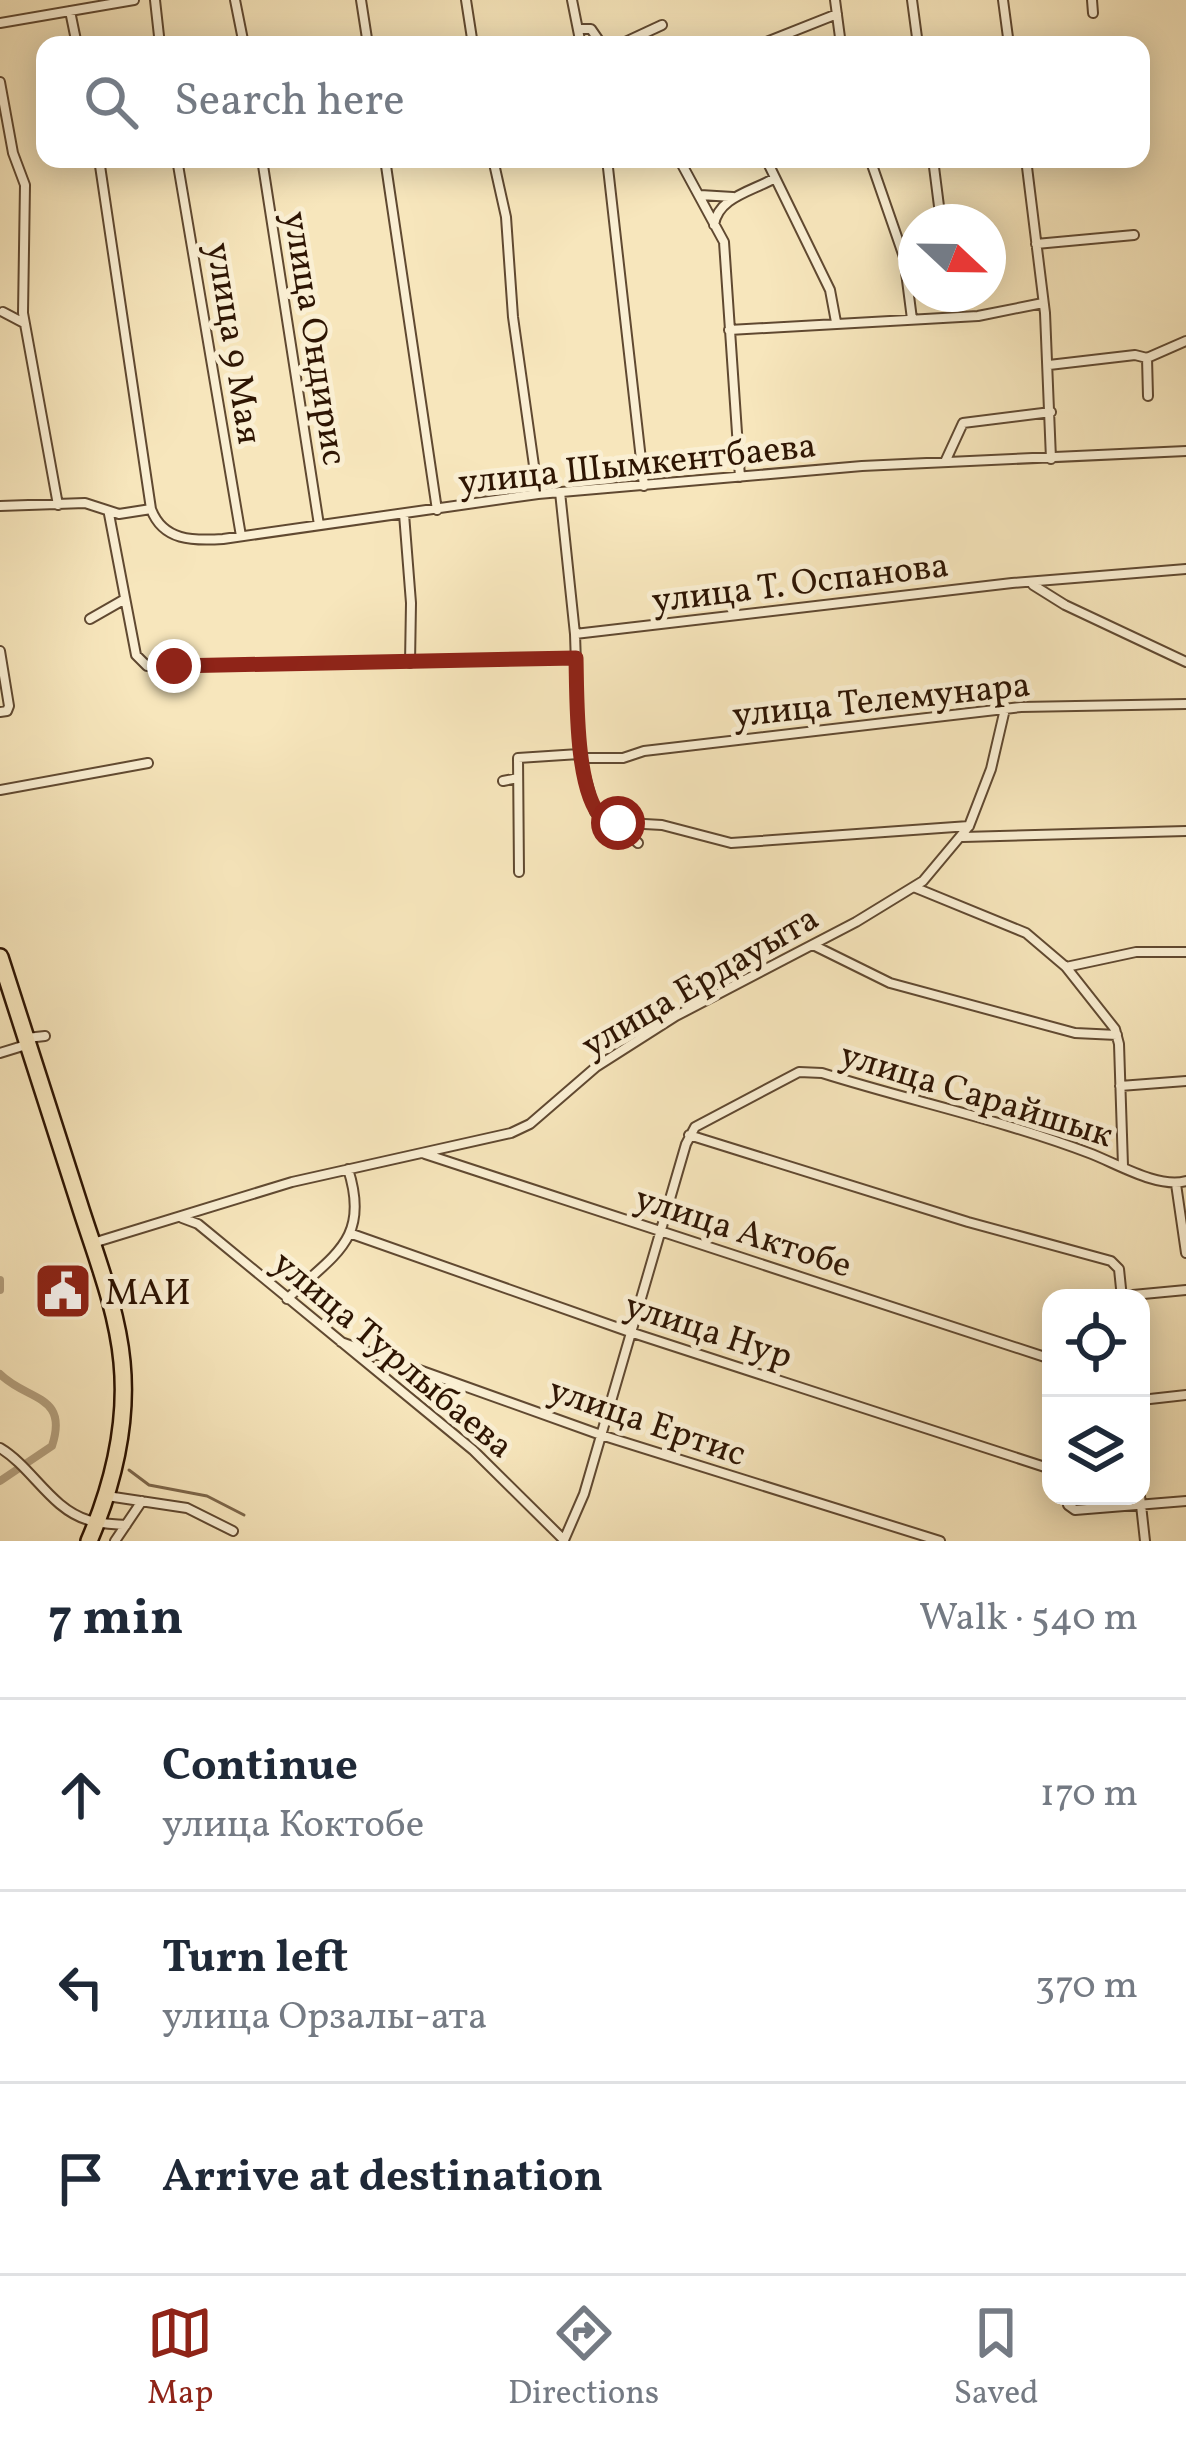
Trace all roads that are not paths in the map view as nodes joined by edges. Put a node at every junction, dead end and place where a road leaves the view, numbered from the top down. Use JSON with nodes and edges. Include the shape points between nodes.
{"nodes":[{"id":1,"x":134,"y":0,"type":"edge"},
{"id":2,"x":155,"y":0,"type":"edge"},
{"id":3,"x":236,"y":0,"type":"edge"},
{"id":4,"x":361,"y":0,"type":"edge"},
{"id":5,"x":466,"y":0,"type":"edge"},
{"id":6,"x":572,"y":0,"type":"edge"},
{"id":7,"x":835,"y":0,"type":"edge"},
{"id":8,"x":912,"y":0,"type":"edge"},
{"id":9,"x":1003,"y":0,"type":"edge"},
{"id":10,"x":1092,"y":0,"type":"edge"},
{"id":11,"x":70,"y":11,"type":"junction"},
{"id":12,"x":1093,"y":13,"type":"dead end"},
{"id":13,"x":836,"y":14,"type":"junction"},
{"id":14,"x":0,"y":23,"type":"edge"},
{"id":15,"x":662,"y":25,"type":"dead end"},
{"id":16,"x":578,"y":29,"type":"junction"},
{"id":17,"x":74,"y":36,"type":"edge"},
{"id":18,"x":159,"y":36,"type":"edge"},
{"id":19,"x":242,"y":36,"type":"edge"},
{"id":20,"x":367,"y":36,"type":"edge"},
{"id":21,"x":472,"y":36,"type":"edge"},
{"id":22,"x":579,"y":36,"type":"edge"},
{"id":23,"x":596,"y":36,"type":"edge"},
{"id":24,"x":638,"y":36,"type":"edge"},
{"id":25,"x":781,"y":36,"type":"edge"},
{"id":26,"x":840,"y":36,"type":"edge"},
{"id":27,"x":917,"y":36,"type":"edge"},
{"id":28,"x":1008,"y":36,"type":"edge"},
{"id":29,"x":0,"y":82,"type":"edge"},
{"id":30,"x":100,"y":168,"type":"edge"},
{"id":31,"x":179,"y":168,"type":"edge"},
{"id":32,"x":263,"y":168,"type":"edge"},
{"id":33,"x":386,"y":168,"type":"edge"},
{"id":34,"x":495,"y":168,"type":"edge"},
{"id":35,"x":608,"y":168,"type":"edge"},
{"id":36,"x":684,"y":168,"type":"edge"},
{"id":37,"x":771,"y":168,"type":"edge"},
{"id":38,"x":873,"y":168,"type":"edge"},
{"id":39,"x":934,"y":168,"type":"edge"},
{"id":40,"x":1027,"y":168,"type":"edge"},
{"id":41,"x":776,"y":178,"type":"junction"},
{"id":42,"x":698,"y":195,"type":"junction"},
{"id":43,"x":736,"y":197,"type":"junction"},
{"id":44,"x":939,"y":204,"type":"edge"},
{"id":45,"x":714,"y":226,"type":"junction"},
{"id":46,"x":1134,"y":235,"type":"dead end"},
{"id":47,"x":1036,"y":244,"type":"junction"},
{"id":48,"x":22,"y":301,"type":"junction"},
{"id":49,"x":1043,"y":303,"type":"junction"},
{"id":50,"x":1,"y":312,"type":"edge"},
{"id":51,"x":912,"y":319,"type":"junction"},
{"id":52,"x":836,"y":322,"type":"junction"},
{"id":53,"x":26,"y":327,"type":"junction"},
{"id":54,"x":729,"y":330,"type":"junction"},
{"id":55,"x":1186,"y":341,"type":"edge"},
{"id":56,"x":1147,"y":358,"type":"junction"},
{"id":57,"x":1049,"y":364,"type":"junction"},
{"id":58,"x":1148,"y":397,"type":"dead end"},
{"id":59,"x":1051,"y":412,"type":"junction"},
{"id":60,"x":1186,"y":451,"type":"edge"},
{"id":61,"x":1051,"y":460,"type":"junction"},
{"id":62,"x":945,"y":462,"type":"junction"},
{"id":63,"x":740,"y":477,"type":"junction"},
{"id":64,"x":644,"y":486,"type":"junction"},
{"id":65,"x":560,"y":492,"type":"junction"},
{"id":66,"x":538,"y":494,"type":"junction"},
{"id":67,"x":1,"y":504,"type":"edge"},
{"id":68,"x":58,"y":505,"type":"junction"},
{"id":69,"x":151,"y":509,"type":"junction"},
{"id":70,"x":436,"y":510,"type":"junction"},
{"id":71,"x":109,"y":514,"type":"junction"},
{"id":72,"x":404,"y":514,"type":"junction"},
{"id":73,"x":319,"y":525,"type":"junction"},
{"id":74,"x":241,"y":537,"type":"junction"},
{"id":75,"x":1186,"y":569,"type":"edge"},
{"id":76,"x":1031,"y":584,"type":"junction"},
{"id":77,"x":126,"y":598,"type":"junction"},
{"id":78,"x":90,"y":619,"type":"dead end"},
{"id":79,"x":575,"y":634,"type":"junction"},
{"id":80,"x":0,"y":651,"type":"edge"},
{"id":81,"x":576,"y":658,"type":"junction"},
{"id":82,"x":410,"y":662,"type":"junction"},
{"id":83,"x":1186,"y":662,"type":"edge"},
{"id":84,"x":1186,"y":704,"type":"edge"},
{"id":85,"x":1005,"y":709,"type":"junction"},
{"id":86,"x":0,"y":712,"type":"edge"},
{"id":87,"x":581,"y":756,"type":"junction"},
{"id":88,"x":148,"y":763,"type":"dead end"},
{"id":89,"x":518,"y":778,"type":"junction"},
{"id":90,"x":503,"y":781,"type":"dead end"},
{"id":91,"x":0,"y":790,"type":"edge"},
{"id":92,"x":616,"y":823,"type":"junction"},
{"id":93,"x":969,"y":826,"type":"junction"},
{"id":94,"x":1186,"y":831,"type":"edge"},
{"id":95,"x":963,"y":837,"type":"junction"},
{"id":96,"x":638,"y":843,"type":"dead end"},
{"id":97,"x":519,"y":872,"type":"dead end"},
{"id":98,"x":915,"y":887,"type":"junction"},
{"id":99,"x":812,"y":944,"type":"junction"},
{"id":100,"x":1186,"y":952,"type":"edge"},
{"id":101,"x":0,"y":957,"type":"edge"},
{"id":102,"x":1066,"y":967,"type":"junction"},
{"id":103,"x":1117,"y":1035,"type":"junction"},
{"id":104,"x":45,"y":1036,"type":"dead end"},
{"id":105,"x":27,"y":1041,"type":"junction"},
{"id":106,"x":0,"y":1053,"type":"edge"},
{"id":107,"x":1186,"y":1081,"type":"edge"},
{"id":108,"x":1120,"y":1086,"type":"junction"},
{"id":109,"x":689,"y":1135,"type":"junction"},
{"id":110,"x":421,"y":1152,"type":"junction"},
{"id":111,"x":1123,"y":1166,"type":"junction"},
{"id":112,"x":348,"y":1169,"type":"junction"},
{"id":113,"x":1181,"y":1182,"type":"edge"},
{"id":114,"x":181,"y":1217,"type":"junction"},
{"id":115,"x":661,"y":1230,"type":"junction"},
{"id":116,"x":352,"y":1234,"type":"junction"},
{"id":117,"x":92,"y":1244,"type":"junction"},
{"id":118,"x":1186,"y":1253,"type":"edge"},
{"id":119,"x":1121,"y":1289,"type":"edge"},
{"id":120,"x":1186,"y":1290,"type":"edge"},
{"id":121,"x":1150,"y":1294,"type":"edge"},
{"id":122,"x":286,"y":1299,"type":"junction"},
{"id":123,"x":629,"y":1332,"type":"junction"},
{"id":124,"x":341,"y":1342,"type":"junction"},
{"id":125,"x":1042,"y":1356,"type":"edge"},
{"id":126,"x":1186,"y":1395,"type":"edge"},
{"id":127,"x":1150,"y":1399,"type":"edge"},
{"id":128,"x":601,"y":1435,"type":"junction"},
{"id":129,"x":0,"y":1448,"type":"edge"},
{"id":130,"x":1042,"y":1466,"type":"edge"},
{"id":131,"x":107,"y":1496,"type":"junction"},
{"id":132,"x":1150,"y":1500,"type":"edge"},
{"id":133,"x":142,"y":1501,"type":"junction"},
{"id":134,"x":1186,"y":1501,"type":"edge"},
{"id":135,"x":1068,"y":1505,"type":"edge"},
{"id":136,"x":1108,"y":1505,"type":"edge"},
{"id":137,"x":1141,"y":1505,"type":"edge"},
{"id":138,"x":98,"y":1522,"type":"junction"},
{"id":139,"x":126,"y":1525,"type":"junction"},
{"id":140,"x":233,"y":1531,"type":"dead end"},
{"id":141,"x":564,"y":1540,"type":"edge"},
{"id":142,"x":89,"y":1541,"type":"edge"},
{"id":143,"x":115,"y":1541,"type":"edge"},
{"id":144,"x":940,"y":1541,"type":"edge"},
{"id":145,"x":1145,"y":1541,"type":"edge"}],
"edges":[{"from":1,"to":11,"type":"street"},
{"from":2,"to":18,"type":"street"},
{"from":3,"to":19,"type":"street"},
{"from":4,"to":20,"type":"street"},
{"from":5,"to":21,"type":"street"},
{"from":6,"to":16,"type":"street"},
{"from":7,"to":13,"type":"street"},
{"from":8,"to":27,"type":"street"},
{"from":9,"to":28,"type":"street"},
{"from":10,"to":12,"type":"street"},
{"from":11,"to":14,"type":"street"},
{"from":11,"to":17,"type":"street"},
{"from":13,"to":25,"type":"street"},
{"from":13,"to":26,"type":"street"},
{"from":15,"to":24,"type":"street"},
{"from":16,"to":22,"type":"street"},
{"from":16,"to":23,"type":"street"},
{"from":29,"to":48,"type":"street","via":[[25,185]]},
{"from":30,"to":69,"type":"street"},
{"from":31,"to":74,"type":"street","name":"улица 9 Мая"},
{"from":32,"to":73,"type":"street","name":"улица Ондирис"},
{"from":33,"to":70,"type":"street"},
{"from":34,"to":66,"type":"street"},
{"from":35,"to":64,"type":"street"},
{"from":36,"to":42,"type":"street"},
{"from":37,"to":41,"type":"street"},
{"from":38,"to":51,"type":"street","via":[[904,257]]},
{"from":39,"to":44,"type":"street"},
{"from":40,"to":47,"type":"street"},
{"from":41,"to":43,"type":"street"},
{"from":41,"to":52,"type":"street","via":[[830,290]]},
{"from":42,"to":43,"type":"street"},
{"from":42,"to":45,"type":"street"},
{"from":43,"to":45,"type":"street"},
{"from":45,"to":54,"type":"street","via":[[724,246]]},
{"from":46,"to":47,"type":"street"},
{"from":47,"to":49,"type":"street"},
{"from":48,"to":50,"type":"street"},
{"from":48,"to":53,"type":"street"},
{"from":49,"to":51,"type":"street"},
{"from":49,"to":57,"type":"street"},
{"from":50,"to":53,"type":"street"},
{"from":51,"to":52,"type":"street"},
{"from":52,"to":54,"type":"street"},
{"from":53,"to":68,"type":"street"},
{"from":54,"to":63,"type":"street"},
{"from":55,"to":56,"type":"street"},
{"from":56,"to":57,"type":"street"},
{"from":56,"to":58,"type":"street"},
{"from":57,"to":59,"type":"street"},
{"from":59,"to":61,"type":"street"},
{"from":59,"to":62,"type":"street","via":[[963,423]]},
{"from":60,"to":61,"type":"street","name":"улица Шымкентбаева"},
{"from":61,"to":62,"type":"street","name":"улица Шымкентбаева"},
{"from":62,"to":63,"type":"street","name":"улица Шымкентбаева"},
{"from":63,"to":64,"type":"street","name":"улица Шымкентбаева"},
{"from":64,"to":65,"type":"street","name":"улица Шымкентбаева"},
{"from":65,"to":66,"type":"street","name":"улица Шымкентбаева"},
{"from":65,"to":79,"type":"street"},
{"from":66,"to":70,"type":"street","name":"улица Шымкентбаева"},
{"from":67,"to":68,"type":"street"},
{"from":68,"to":71,"type":"street","via":[[85,503]]},
{"from":69,"to":71,"type":"street"},
{"from":69,"to":74,"type":"street","name":"улица Шымкентбаева","via":[[176,536]]},
{"from":70,"to":72,"type":"street","name":"улица Шымкентбаева"},
{"from":71,"to":77,"type":"street"},
{"from":72,"to":73,"type":"street","name":"улица Шымкентбаева"},
{"from":72,"to":82,"type":"street"},
{"from":73,"to":74,"type":"street","name":"улица Шымкентбаева"},
{"from":75,"to":76,"type":"street","name":"улица Т. Оспанова"},
{"from":76,"to":79,"type":"street","name":"улица Т. Оспанова"},
{"from":76,"to":83,"type":"street"},
{"from":77,"to":78,"type":"street"},
{"from":77,"to":82,"type":"street","via":[[136,655],[152,667]]},
{"from":79,"to":81,"type":"street"},
{"from":80,"to":86,"type":"street","via":[[9,706]]},
{"from":81,"to":82,"type":"street"},
{"from":81,"to":87,"type":"street"},
{"from":84,"to":85,"type":"street","name":"улица Телемунара"},
{"from":85,"to":87,"type":"street","name":"улица Телемунара","via":[[623,758]]},
{"from":85,"to":93,"type":"street","name":"улица Ердауыта"},
{"from":87,"to":89,"type":"street","name":"улица Телемунара","via":[[518,758]]},
{"from":87,"to":92,"type":"street","via":[[595,812]]},
{"from":88,"to":91,"type":"street"},
{"from":89,"to":90,"type":"street"},
{"from":89,"to":97,"type":"street"},
{"from":92,"to":93,"type":"street","via":[[753,844]]},
{"from":92,"to":96,"type":"street"},
{"from":93,"to":95,"type":"street","name":"улица Ердауыта"},
{"from":94,"to":95,"type":"street"},
{"from":95,"to":98,"type":"street","name":"улица Ердауыта"},
{"from":98,"to":99,"type":"street","name":"улица Ердауыта"},
{"from":98,"to":102,"type":"street","via":[[1014,926]]},
{"from":99,"to":103,"type":"street","via":[[890,983],[1075,1033]]},
{"from":99,"to":110,"type":"street","name":"улица Ердауыта","via":[[644,1036],[530,1124]]},
{"from":100,"to":102,"type":"street","via":[[1136,952]]},
{"from":101,"to":105,"type":"highway"},
{"from":102,"to":103,"type":"street"},
{"from":103,"to":108,"type":"street"},
{"from":104,"to":105,"type":"street"},
{"from":105,"to":106,"type":"street"},
{"from":105,"to":117,"type":"highway"},
{"from":107,"to":108,"type":"street"},
{"from":108,"to":111,"type":"street"},
{"from":109,"to":111,"type":"street","name":"улица Сарайшык","via":[[811,1072],[932,1102]]},
{"from":109,"to":115,"type":"street"},
{"from":109,"to":119,"type":"street","via":[[1104,1260],[1119,1269]]},
{"from":110,"to":112,"type":"street","name":"улица Ердауыта"},
{"from":110,"to":115,"type":"street","name":"улица Актобе"},
{"from":111,"to":113,"type":"street","name":"улица Сарайшык"},
{"from":112,"to":114,"type":"street","name":"улица Ердауыта"},
{"from":112,"to":116,"type":"street"},
{"from":113,"to":118,"type":"street"},
{"from":114,"to":117,"type":"street","name":"улица Ердауыта"},
{"from":114,"to":122,"type":"street","name":"улица Турлыбаева"},
{"from":115,"to":123,"type":"street"},
{"from":115,"to":125,"type":"street","name":"улица Актобе"},
{"from":116,"to":122,"type":"street"},
{"from":116,"to":123,"type":"street","name":"улица Нур"},
{"from":117,"to":131,"type":"highway","via":[[122,1363],[120,1436]]},
{"from":120,"to":121,"type":"street"},
{"from":122,"to":124,"type":"street","name":"улица Турлыбаева"},
{"from":123,"to":128,"type":"street"},
{"from":123,"to":130,"type":"street","name":"улица Нур"},
{"from":124,"to":128,"type":"street","name":"улица Ертис"},
{"from":124,"to":141,"type":"street","name":"улица Турлыбаева","via":[[498,1473]]},
{"from":126,"to":127,"type":"street"},
{"from":128,"to":141,"type":"street"},
{"from":128,"to":144,"type":"street","name":"улица Ертис"},
{"from":129,"to":138,"type":"street","via":[[76,1515]]},
{"from":131,"to":133,"type":"street"},
{"from":131,"to":138,"type":"highway"},
{"from":132,"to":134,"type":"street"},
{"from":133,"to":139,"type":"street"},
{"from":133,"to":140,"type":"street","via":[[188,1508]]},
{"from":135,"to":136,"type":"street"},
{"from":137,"to":145,"type":"street"},
{"from":138,"to":139,"type":"street"},
{"from":138,"to":142,"type":"highway"},
{"from":139,"to":143,"type":"street"}]}
